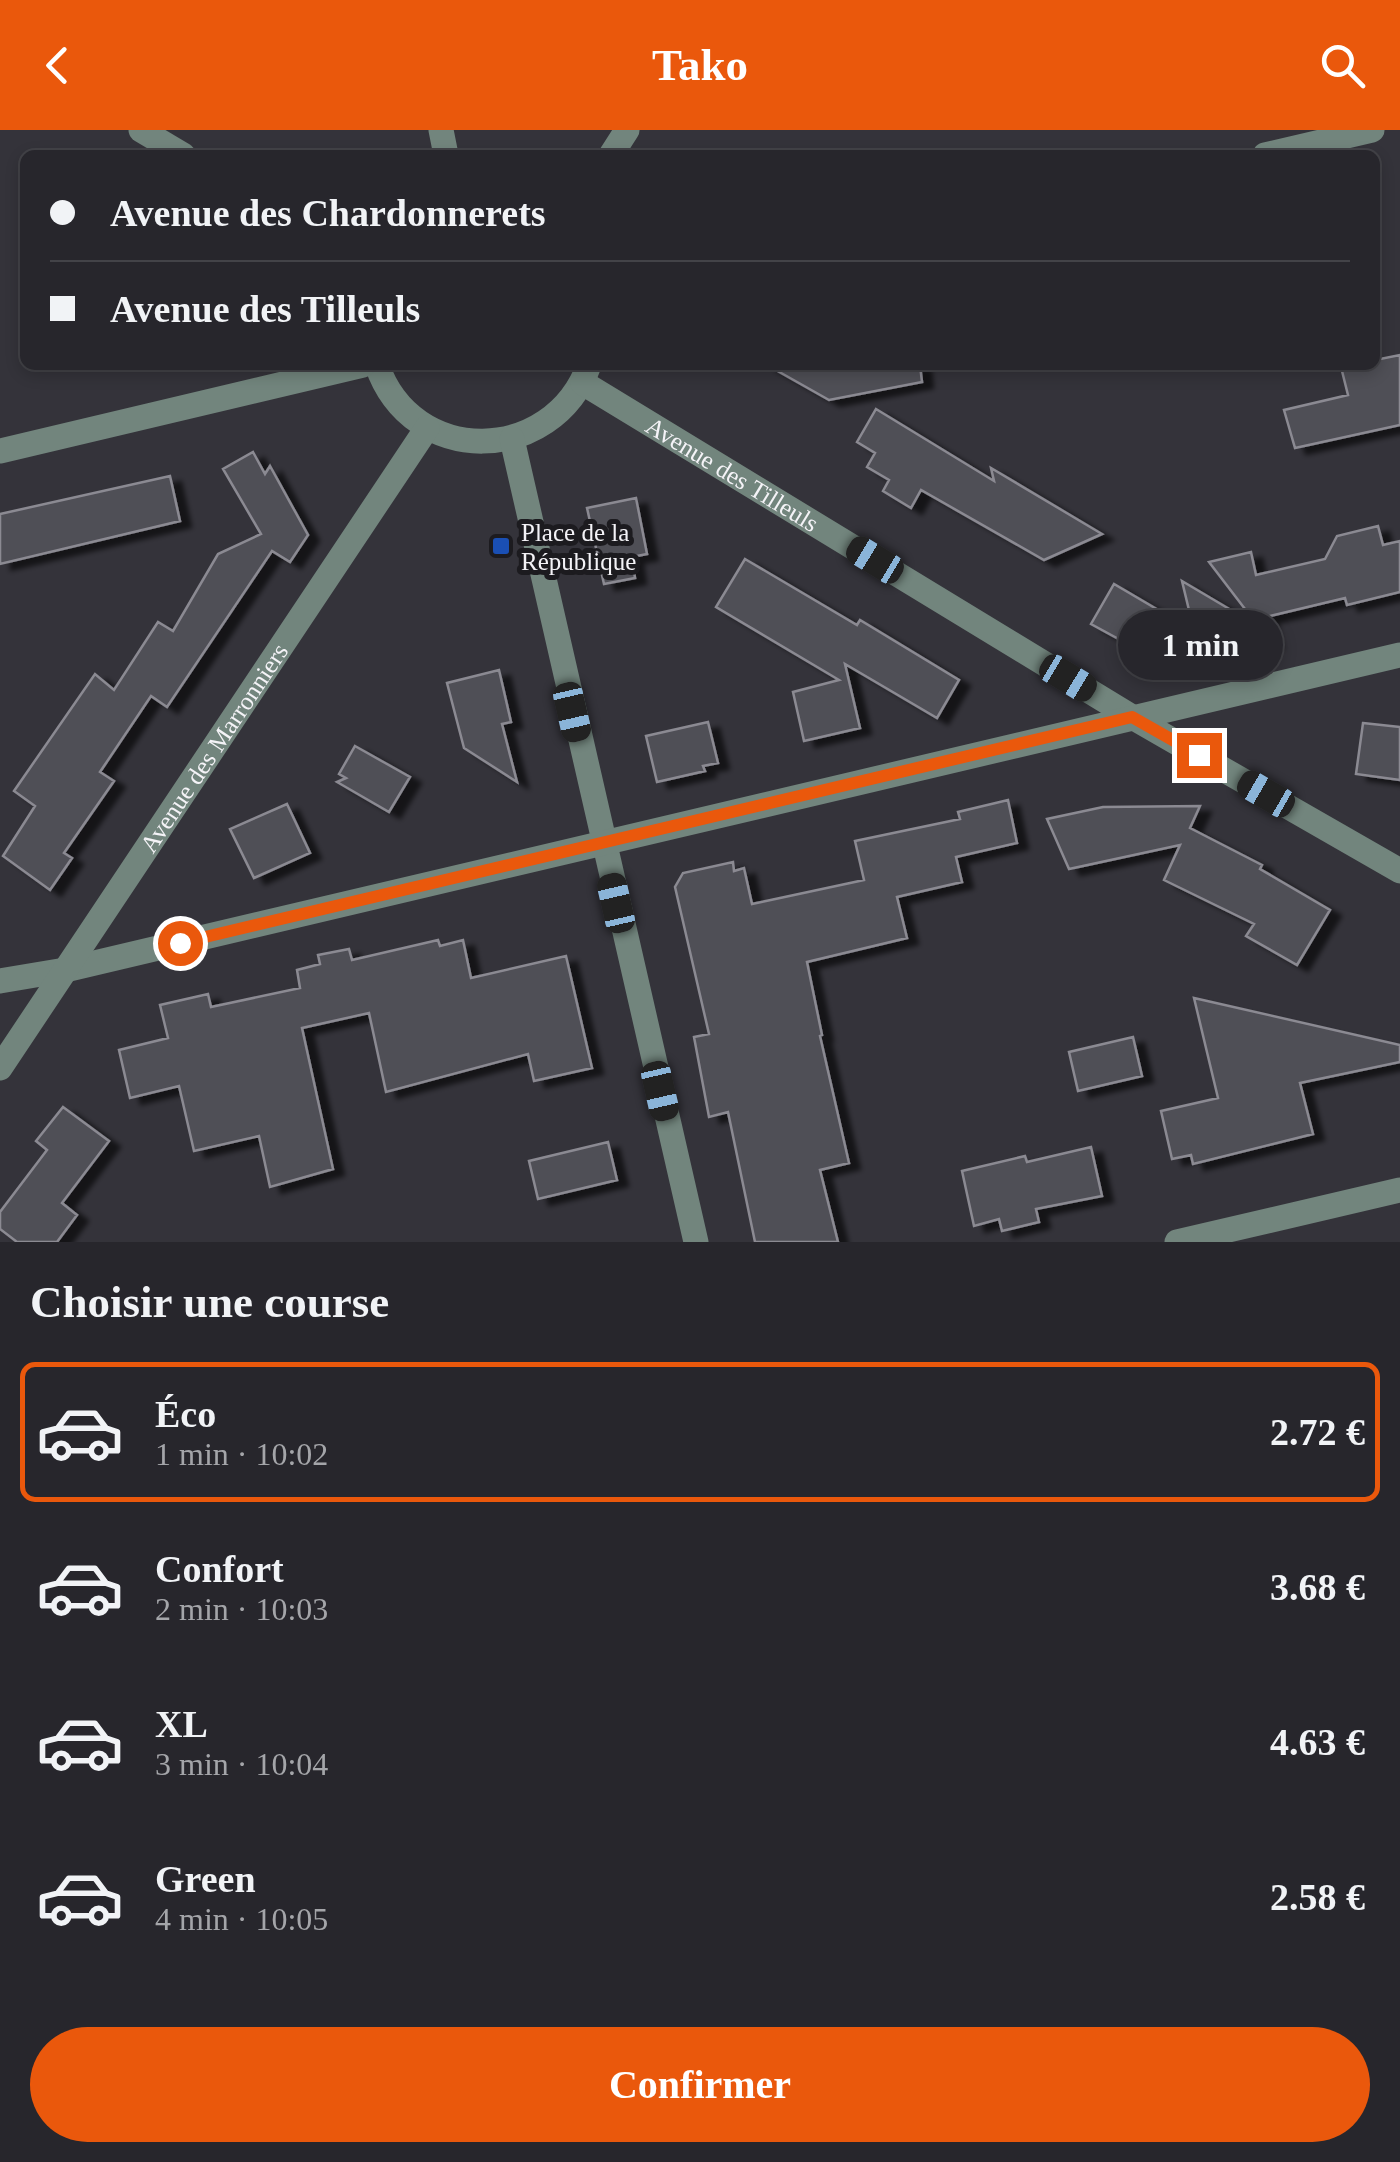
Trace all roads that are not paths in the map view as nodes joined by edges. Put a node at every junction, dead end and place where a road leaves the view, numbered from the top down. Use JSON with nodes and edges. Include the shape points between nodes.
{"nodes":[{"id":1,"x":141,"y":130,"type":"edge"},
{"id":2,"x":1372,"y":130,"type":"edge"},
{"id":3,"x":175,"y":150,"type":"edge"},
{"id":4,"x":1286,"y":150,"type":"edge"},
{"id":5,"x":342,"y":370,"type":"edge"},
{"id":6,"x":379,"y":370,"type":"edge"},
{"id":7,"x":586,"y":374,"type":"edge"},
{"id":8,"x":427,"y":428,"type":"junction"},
{"id":9,"x":512,"y":439,"type":"junction"},
{"id":10,"x":0,"y":451,"type":"edge"},
{"id":11,"x":1400,"y":655,"type":"edge"},
{"id":12,"x":1132,"y":717,"type":"junction"},
{"id":13,"x":602,"y":842,"type":"junction"},
{"id":14,"x":1400,"y":871,"type":"edge"},
{"id":15,"x":65,"y":970,"type":"junction"},
{"id":16,"x":0,"y":981,"type":"edge"},
{"id":17,"x":0,"y":1068,"type":"edge"},
{"id":18,"x":1400,"y":1190,"type":"edge"},
{"id":19,"x":696,"y":1242,"type":"edge"},
{"id":20,"x":1177,"y":1242,"type":"edge"}],
"edges":[{"from":1,"to":3,"type":"street"},
{"from":2,"to":4,"type":"street"},
{"from":5,"to":10,"type":"street"},
{"from":6,"to":8,"type":"street","via":[[398,403]]},
{"from":7,"to":9,"type":"street","via":[[564,408]]},
{"from":7,"to":12,"type":"street","name":"Avenue des Tilleuls"},
{"from":8,"to":9,"type":"street","via":[[479,443]]},
{"from":8,"to":15,"type":"street","name":"Avenue des Marronniers"},
{"from":9,"to":13,"type":"street"},
{"from":11,"to":12,"type":"street"},
{"from":12,"to":13,"type":"street"},
{"from":12,"to":14,"type":"street","name":"Avenue des Tilleuls"},
{"from":13,"to":15,"type":"street"},
{"from":13,"to":19,"type":"street"},
{"from":15,"to":16,"type":"street"},
{"from":15,"to":17,"type":"street","name":"Avenue des Marronniers"},
{"from":18,"to":20,"type":"street"}]}
